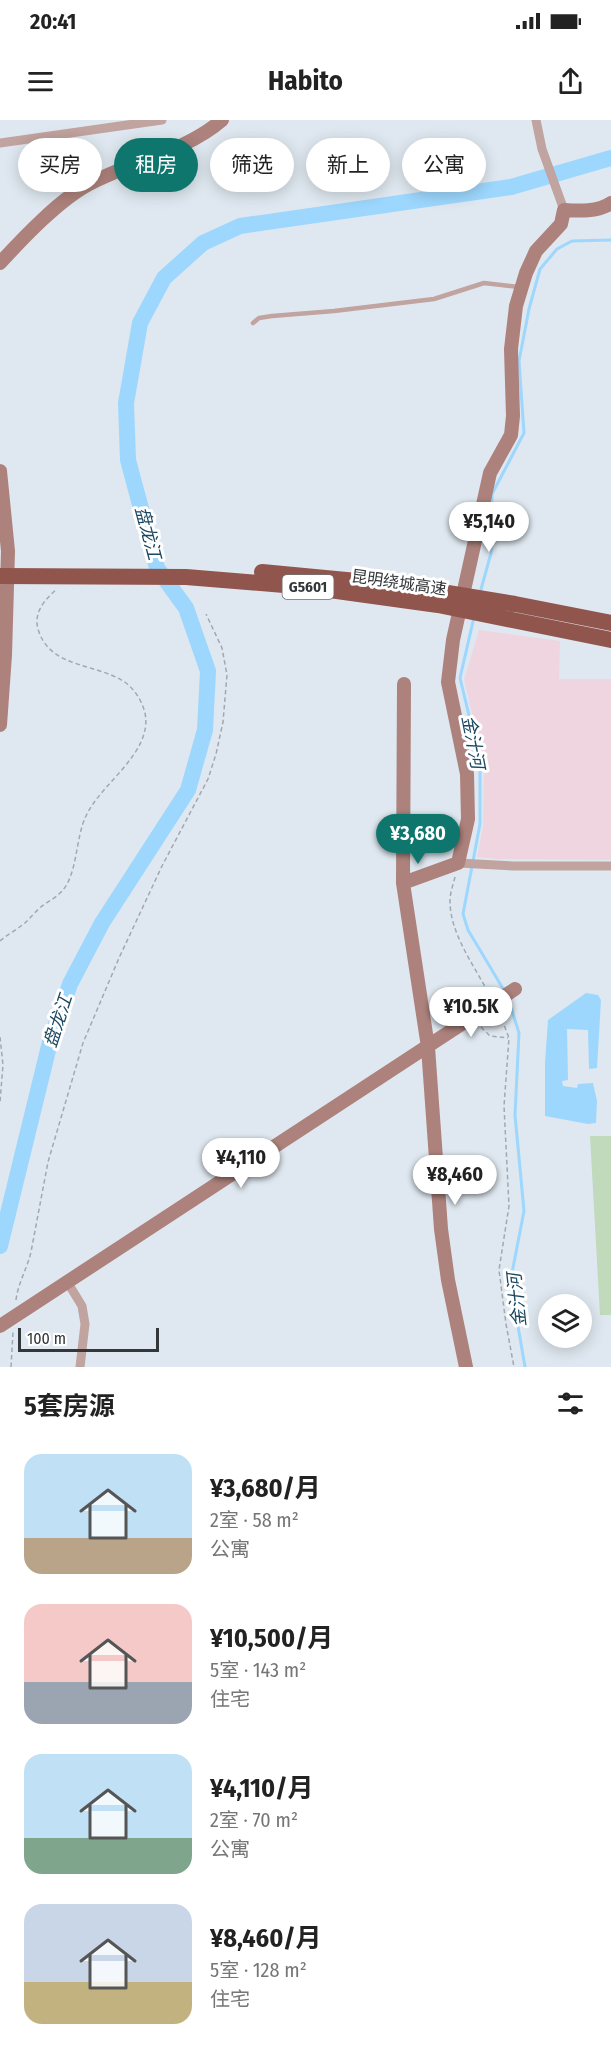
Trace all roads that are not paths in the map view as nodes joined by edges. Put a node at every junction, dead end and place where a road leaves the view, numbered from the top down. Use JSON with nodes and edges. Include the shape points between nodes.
{"nodes":[{"id":1,"x":162,"y":120,"type":"edge"},
{"id":2,"x":222,"y":120,"type":"edge"},
{"id":3,"x":536,"y":120,"type":"edge"},
{"id":4,"x":0,"y":143,"type":"edge"},
{"id":5,"x":611,"y":202,"type":"edge"},
{"id":6,"x":564,"y":210,"type":"junction"},
{"id":7,"x":0,"y":263,"type":"edge"},
{"id":8,"x":521,"y":288,"type":"junction"},
{"id":9,"x":253,"y":323,"type":"dead end"},
{"id":10,"x":0,"y":471,"type":"edge"},
{"id":11,"x":4,"y":551,"type":"edge"},
{"id":12,"x":0,"y":567,"type":"edge"},
{"id":13,"x":0,"y":576,"type":"edge"},
{"id":14,"x":611,"y":623,"type":"edge"},
{"id":15,"x":611,"y":640,"type":"edge"},
{"id":16,"x":404,"y":684,"type":"dead end"},
{"id":17,"x":0,"y":725,"type":"edge"},
{"id":18,"x":458,"y":863,"type":"junction"},
{"id":19,"x":611,"y":867,"type":"edge"},
{"id":20,"x":403,"y":883,"type":"junction"},
{"id":21,"x":515,"y":989,"type":"dead end"},
{"id":22,"x":428,"y":1047,"type":"junction"},
{"id":23,"x":68,"y":1283,"type":"junction"},
{"id":24,"x":7,"y":1328,"type":"edge"},
{"id":25,"x":81,"y":1367,"type":"edge"},
{"id":26,"x":466,"y":1367,"type":"edge"}],
"edges":[{"from":1,"to":4,"type":"street"},
{"from":2,"to":7,"type":"street","via":[[170,150],[87,185]]},
{"from":3,"to":6,"type":"street"},
{"from":5,"to":6,"type":"street","via":[[584,211]]},
{"from":6,"to":8,"type":"street","via":[[561,224],[536,251]]},
{"from":8,"to":9,"type":"lane","via":[[484,283],[434,299],[272,316]]},
{"from":8,"to":18,"type":"street","via":[[511,349],[511,435],[490,473],[453,640],[448,682],[466,774],[468,819]]},
{"from":10,"to":11,"type":"street"},
{"from":11,"to":17,"type":"street","via":[[5,656]]},
{"from":12,"to":14,"type":"highway","name":"昆明绕城高速","number":"G5601","via":[[193,567],[318,576],[399,585]]},
{"from":13,"to":15,"type":"highway","name":"昆明绕城高速","number":"G5601","via":[[186,577],[308,587],[438,605]]},
{"from":16,"to":20,"type":"street"},
{"from":18,"to":19,"type":"street"},
{"from":18,"to":20,"type":"street"},
{"from":20,"to":22,"type":"street"},
{"from":21,"to":22,"type":"street"},
{"from":22,"to":23,"type":"street"},
{"from":22,"to":26,"type":"street","via":[[441,1229]]},
{"from":23,"to":24,"type":"street"},
{"from":23,"to":25,"type":"street","via":[[82,1306],[85,1324]]}]}
